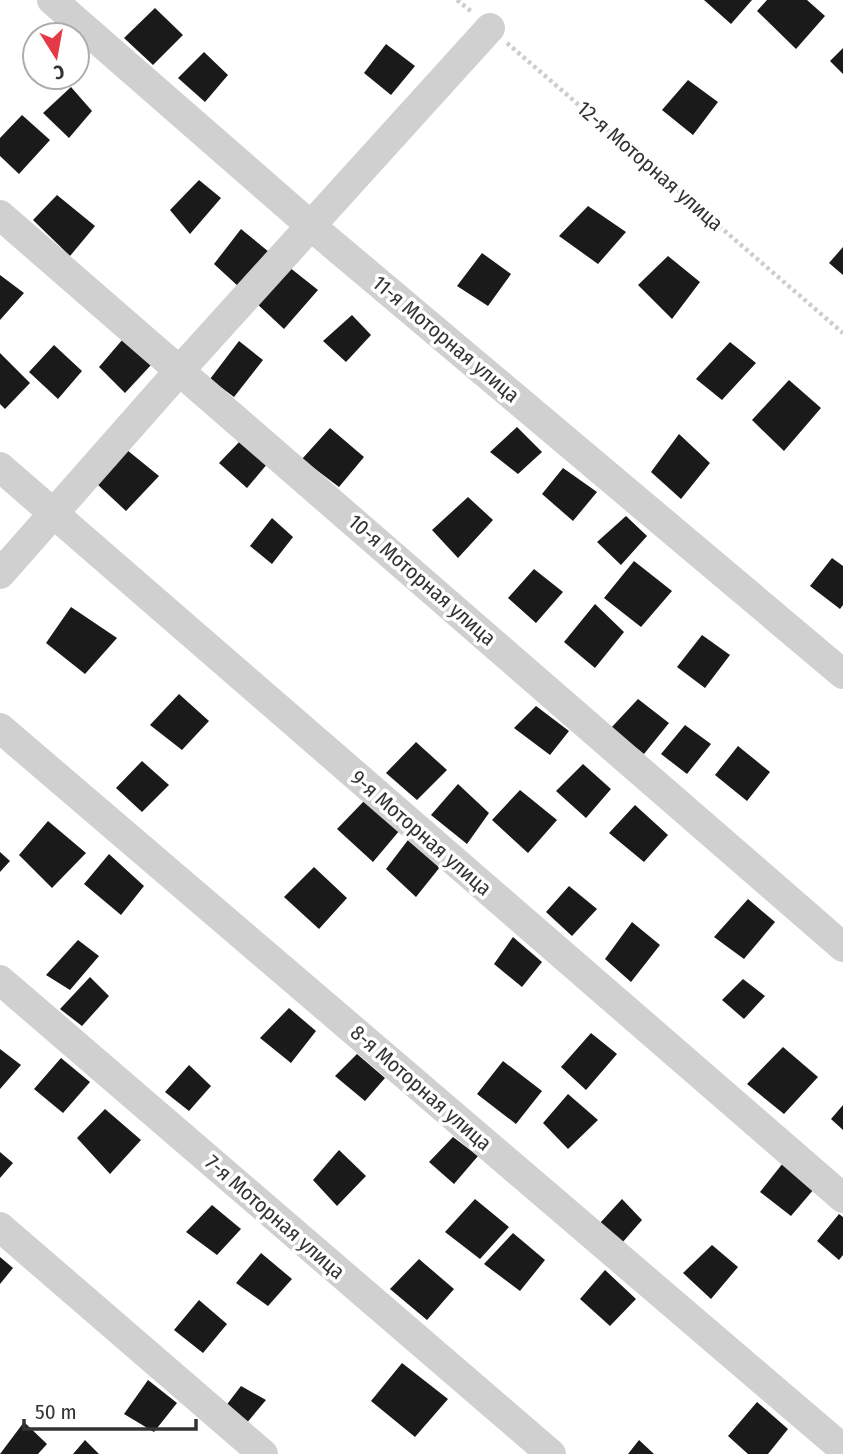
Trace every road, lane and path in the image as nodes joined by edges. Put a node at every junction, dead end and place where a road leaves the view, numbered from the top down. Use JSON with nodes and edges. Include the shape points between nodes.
{"nodes":[{"id":1,"x":52,"y":0,"type":"edge"},
{"id":2,"x":457,"y":0,"type":"edge"},
{"id":3,"x":490,"y":28,"type":"junction"},
{"id":4,"x":0,"y":215,"type":"edge"},
{"id":5,"x":311,"y":226,"type":"junction"},
{"id":6,"x":843,"y":333,"type":"edge"},
{"id":7,"x":180,"y":370,"type":"junction"},
{"id":8,"x":0,"y":467,"type":"edge"},
{"id":9,"x":52,"y":513,"type":"junction"},
{"id":10,"x":0,"y":574,"type":"edge"},
{"id":11,"x":843,"y":674,"type":"edge"},
{"id":12,"x":0,"y":728,"type":"edge"},
{"id":13,"x":843,"y":947,"type":"edge"},
{"id":14,"x":0,"y":979,"type":"edge"},
{"id":15,"x":843,"y":1198,"type":"edge"},
{"id":16,"x":0,"y":1227,"type":"edge"},
{"id":17,"x":843,"y":1449,"type":"edge"},
{"id":18,"x":263,"y":1454,"type":"edge"},
{"id":19,"x":551,"y":1454,"type":"edge"}],
"edges":[{"from":1,"to":5,"type":"street","name":"11-я Моторная улица"},
{"from":2,"to":3,"type":"path","name":"12-я Моторная улица"},
{"from":3,"to":5,"type":"street"},
{"from":3,"to":6,"type":"path","name":"12-я Моторная улица"},
{"from":4,"to":7,"type":"street","name":"10-я Моторная улица"},
{"from":5,"to":7,"type":"street"},
{"from":5,"to":11,"type":"street","name":"11-я Моторная улица"},
{"from":7,"to":9,"type":"street"},
{"from":7,"to":13,"type":"street","name":"10-я Моторная улица"},
{"from":8,"to":9,"type":"street","name":"9-я Моторная улица"},
{"from":9,"to":10,"type":"street"},
{"from":9,"to":15,"type":"street","name":"9-я Моторная улица"},
{"from":12,"to":17,"type":"street","name":"8-я Моторная улица"},
{"from":14,"to":19,"type":"street","name":"7-я Моторная улица"},
{"from":16,"to":18,"type":"street"}]}
